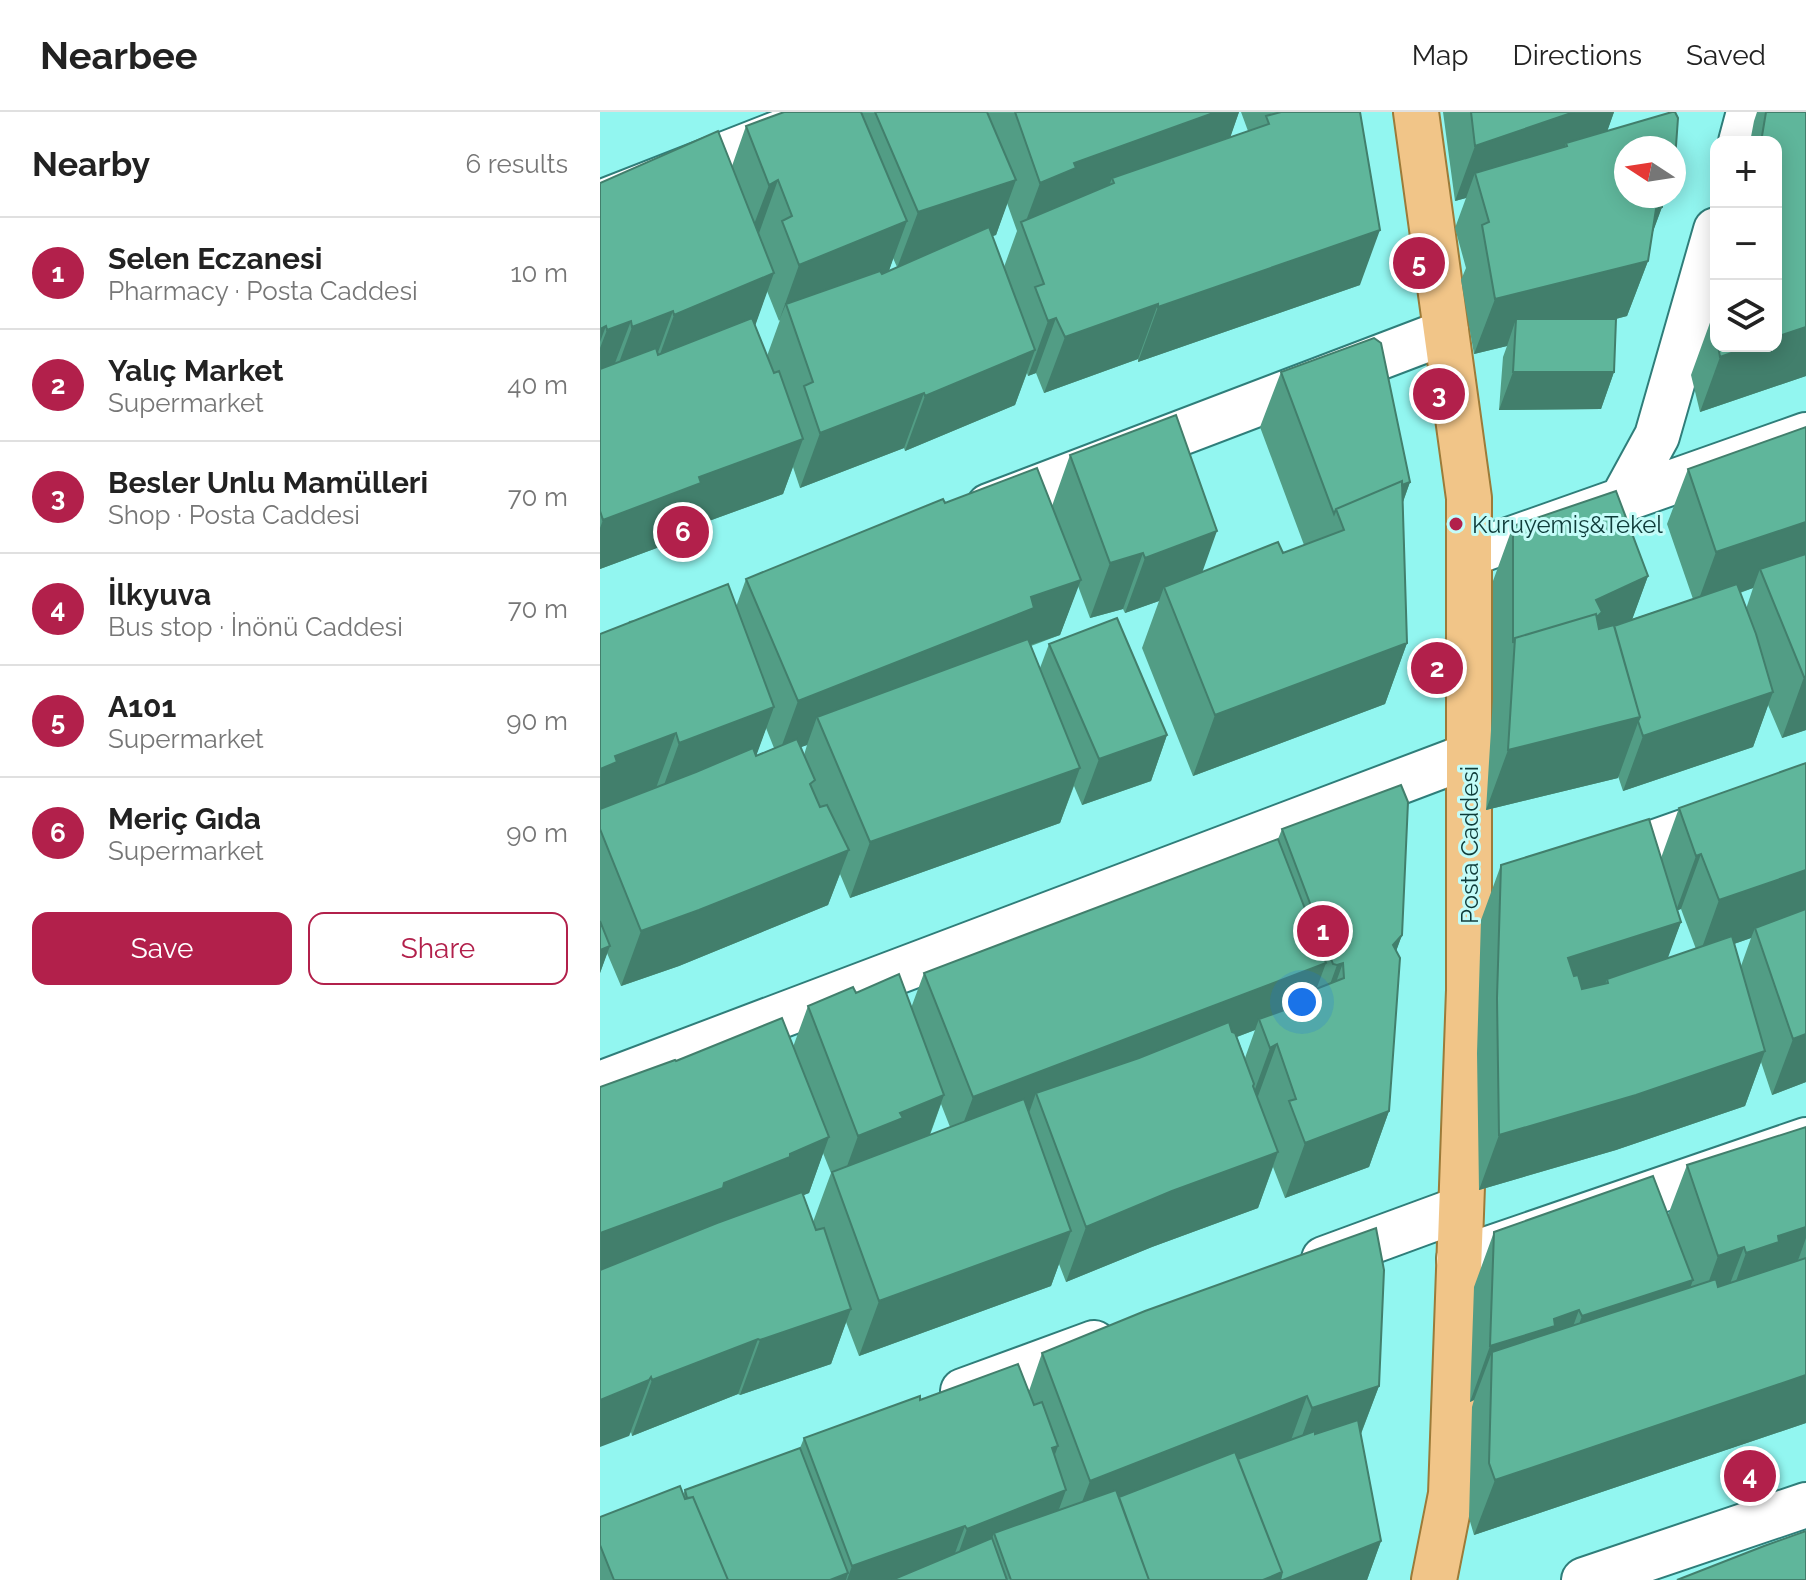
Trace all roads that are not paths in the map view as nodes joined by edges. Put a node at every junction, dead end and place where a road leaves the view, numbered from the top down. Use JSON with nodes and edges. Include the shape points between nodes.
{"nodes":[{"id":1,"x":833,"y":112,"type":"edge"},
{"id":2,"x":1416,"y":112,"type":"edge"},
{"id":3,"x":1749,"y":112,"type":"edge"},
{"id":4,"x":1743,"y":136,"type":"edge"},
{"id":5,"x":600,"y":203,"type":"edge"},
{"id":6,"x":1710,"y":251,"type":"edge"},
{"id":7,"x":1446,"y":332,"type":"junction"},
{"id":8,"x":1806,"y":435,"type":"edge"},
{"id":9,"x":1622,"y":500,"type":"junction"},
{"id":10,"x":956,"y":518,"type":"edge"},
{"id":11,"x":1469,"y":554,"type":"junction"},
{"id":12,"x":1468,"y":756,"type":"junction"},
{"id":13,"x":1806,"y":789,"type":"edge"},
{"id":14,"x":1557,"y":877,"type":"edge"},
{"id":15,"x":1513,"y":893,"type":"edge"},
{"id":16,"x":1469,"y":908,"type":"junction"},
{"id":17,"x":600,"y":1084,"type":"edge"},
{"id":18,"x":1806,"y":1140,"type":"edge"},
{"id":19,"x":1460,"y":1209,"type":"junction"},
{"id":20,"x":1459,"y":1259,"type":"junction"},
{"id":21,"x":1282,"y":1274,"type":"edge"},
{"id":22,"x":1134,"y":1328,"type":"edge"},
{"id":23,"x":926,"y":1404,"type":"edge"},
{"id":24,"x":1806,"y":1505,"type":"edge"},
{"id":25,"x":1434,"y":1580,"type":"edge"},
{"id":26,"x":1584,"y":1580,"type":"edge"}],
"edges":[{"from":1,"to":5,"type":"street"},
{"from":2,"to":7,"type":"main road","name":"Posta Caddesi"},
{"from":3,"to":4,"type":"street"},
{"from":6,"to":9,"type":"street","via":[[1657,436]]},
{"from":7,"to":10,"type":"street"},
{"from":7,"to":11,"type":"main road","name":"Posta Caddesi","via":[[1469,498]]},
{"from":8,"to":9,"type":"street"},
{"from":9,"to":11,"type":"street"},
{"from":11,"to":12,"type":"main road","name":"Posta Caddesi"},
{"from":12,"to":16,"type":"main road","name":"Posta Caddesi"},
{"from":12,"to":17,"type":"street"},
{"from":13,"to":14,"type":"street"},
{"from":15,"to":16,"type":"street"},
{"from":16,"to":19,"type":"main road","name":"Posta Caddesi"},
{"from":18,"to":20,"type":"street"},
{"from":19,"to":20,"type":"main road","name":"Posta Caddesi"},
{"from":19,"to":21,"type":"street"},
{"from":20,"to":25,"type":"main road","name":"Posta Caddesi","via":[[1451,1494]]},
{"from":22,"to":23,"type":"street"},
{"from":24,"to":26,"type":"street"}]}
